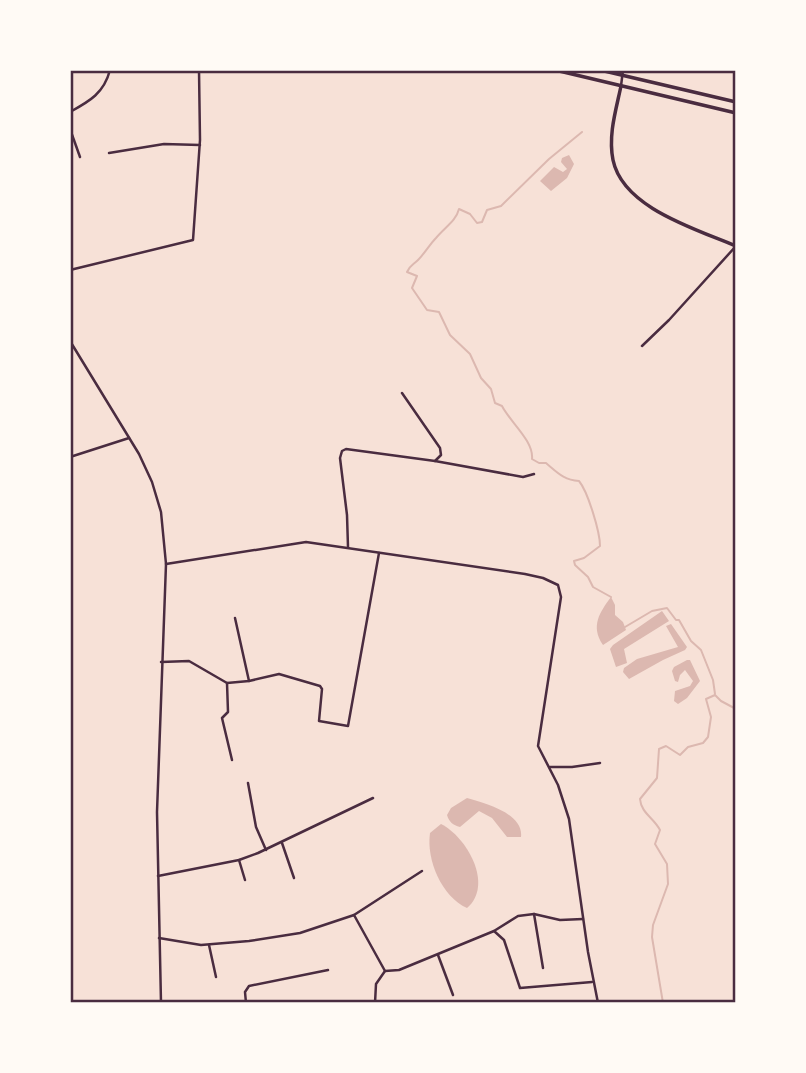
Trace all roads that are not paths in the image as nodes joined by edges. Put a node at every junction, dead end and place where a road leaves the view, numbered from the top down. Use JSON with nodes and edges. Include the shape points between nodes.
{"nodes":[{"id":1,"x":110,"y":70,"type":"edge"},
{"id":2,"x":199,"y":70,"type":"edge"},
{"id":3,"x":555,"y":70,"type":"edge"},
{"id":4,"x":600,"y":70,"type":"edge"},
{"id":5,"x":623,"y":73,"type":"edge"},
{"id":6,"x":621,"y":86,"type":"junction"},
{"id":7,"x":736,"y":103,"type":"edge"},
{"id":8,"x":70,"y":111,"type":"edge"},
{"id":9,"x":736,"y":113,"type":"edge"},
{"id":10,"x":70,"y":129,"type":"edge"},
{"id":11,"x":200,"y":145,"type":"junction"},
{"id":12,"x":109,"y":153,"type":"dead end"},
{"id":13,"x":80,"y":157,"type":"dead end"},
{"id":14,"x":736,"y":246,"type":"edge"},
{"id":15,"x":70,"y":270,"type":"edge"},
{"id":16,"x":70,"y":341,"type":"edge"},
{"id":17,"x":642,"y":346,"type":"dead end"},
{"id":18,"x":402,"y":393,"type":"dead end"},
{"id":19,"x":129,"y":438,"type":"junction"},
{"id":20,"x":70,"y":457,"type":"edge"},
{"id":21,"x":435,"y":461,"type":"junction"},
{"id":22,"x":534,"y":474,"type":"dead end"},
{"id":23,"x":348,"y":547,"type":"junction"},
{"id":24,"x":379,"y":553,"type":"junction"},
{"id":25,"x":166,"y":564,"type":"junction"},
{"id":26,"x":235,"y":618,"type":"dead end"},
{"id":27,"x":161,"y":662,"type":"junction"},
{"id":28,"x":249,"y":681,"type":"junction"},
{"id":29,"x":227,"y":683,"type":"junction"},
{"id":30,"x":232,"y":760,"type":"dead end"},
{"id":31,"x":600,"y":763,"type":"dead end"},
{"id":32,"x":550,"y":767,"type":"junction"},
{"id":33,"x":248,"y":783,"type":"dead end"},
{"id":34,"x":373,"y":798,"type":"dead end"},
{"id":35,"x":282,"y":843,"type":"junction"},
{"id":36,"x":266,"y":850,"type":"junction"},
{"id":37,"x":239,"y":860,"type":"junction"},
{"id":38,"x":422,"y":871,"type":"dead end"},
{"id":39,"x":158,"y":876,"type":"junction"},
{"id":40,"x":294,"y":878,"type":"dead end"},
{"id":41,"x":245,"y":880,"type":"dead end"},
{"id":42,"x":534,"y":914,"type":"junction"},
{"id":43,"x":354,"y":915,"type":"junction"},
{"id":44,"x":583,"y":919,"type":"junction"},
{"id":45,"x":494,"y":931,"type":"junction"},
{"id":46,"x":159,"y":938,"type":"junction"},
{"id":47,"x":209,"y":945,"type":"junction"},
{"id":48,"x":438,"y":954,"type":"junction"},
{"id":49,"x":543,"y":968,"type":"dead end"},
{"id":50,"x":328,"y":970,"type":"dead end"},
{"id":51,"x":385,"y":971,"type":"junction"},
{"id":52,"x":216,"y":977,"type":"dead end"},
{"id":53,"x":593,"y":982,"type":"junction"},
{"id":54,"x":453,"y":995,"type":"dead end"},
{"id":55,"x":161,"y":1003,"type":"edge"},
{"id":56,"x":246,"y":1003,"type":"edge"},
{"id":57,"x":375,"y":1003,"type":"edge"},
{"id":58,"x":598,"y":1003,"type":"edge"}],
"edges":[{"from":1,"to":8,"type":"street","via":[[107,84],[95,99]]},
{"from":2,"to":11,"type":"street"},
{"from":3,"to":6,"type":"street"},
{"from":4,"to":5,"type":"street"},
{"from":5,"to":6,"type":"street"},
{"from":5,"to":7,"type":"street"},
{"from":6,"to":9,"type":"street"},
{"from":6,"to":14,"type":"street","via":[[612,143],[615,169],[622,182],[646,204]]},
{"from":10,"to":13,"type":"street"},
{"from":11,"to":12,"type":"street","via":[[164,144]]},
{"from":11,"to":15,"type":"street","via":[[193,240]]},
{"from":14,"to":17,"type":"street"},
{"from":16,"to":19,"type":"street"},
{"from":18,"to":21,"type":"street","via":[[440,448]]},
{"from":19,"to":20,"type":"street"},
{"from":19,"to":25,"type":"street","via":[[152,482],[161,512]]},
{"from":21,"to":22,"type":"street","via":[[523,477]]},
{"from":21,"to":23,"type":"street","via":[[342,451]]},
{"from":23,"to":24,"type":"street"},
{"from":23,"to":25,"type":"street","via":[[293,543]]},
{"from":24,"to":28,"type":"street","via":[[348,726],[319,721],[320,686],[279,674]]},
{"from":24,"to":32,"type":"street","via":[[525,574],[558,585],[561,597],[538,746]]},
{"from":25,"to":27,"type":"street"},
{"from":26,"to":28,"type":"street"},
{"from":27,"to":29,"type":"street","via":[[190,661]]},
{"from":27,"to":39,"type":"street"},
{"from":28,"to":29,"type":"street"},
{"from":29,"to":30,"type":"street","via":[[229,712],[222,718]]},
{"from":31,"to":32,"type":"street"},
{"from":32,"to":44,"type":"street","via":[[569,819]]},
{"from":33,"to":36,"type":"street","via":[[256,827]]},
{"from":34,"to":35,"type":"street"},
{"from":35,"to":36,"type":"street"},
{"from":35,"to":40,"type":"street"},
{"from":36,"to":37,"type":"street"},
{"from":37,"to":39,"type":"street"},
{"from":37,"to":41,"type":"street"},
{"from":38,"to":43,"type":"street"},
{"from":39,"to":46,"type":"street"},
{"from":42,"to":44,"type":"street"},
{"from":42,"to":45,"type":"street","via":[[518,916]]},
{"from":42,"to":49,"type":"street"},
{"from":43,"to":47,"type":"street","via":[[300,933]]},
{"from":43,"to":51,"type":"street"},
{"from":44,"to":53,"type":"street"},
{"from":45,"to":48,"type":"street"},
{"from":45,"to":53,"type":"street","via":[[504,940],[520,988]]},
{"from":46,"to":47,"type":"street"},
{"from":46,"to":55,"type":"street"},
{"from":47,"to":52,"type":"street"},
{"from":48,"to":51,"type":"street"},
{"from":48,"to":54,"type":"street"},
{"from":50,"to":56,"type":"street","via":[[249,986]]},
{"from":51,"to":57,"type":"street","via":[[376,984]]},
{"from":53,"to":58,"type":"street"}]}
